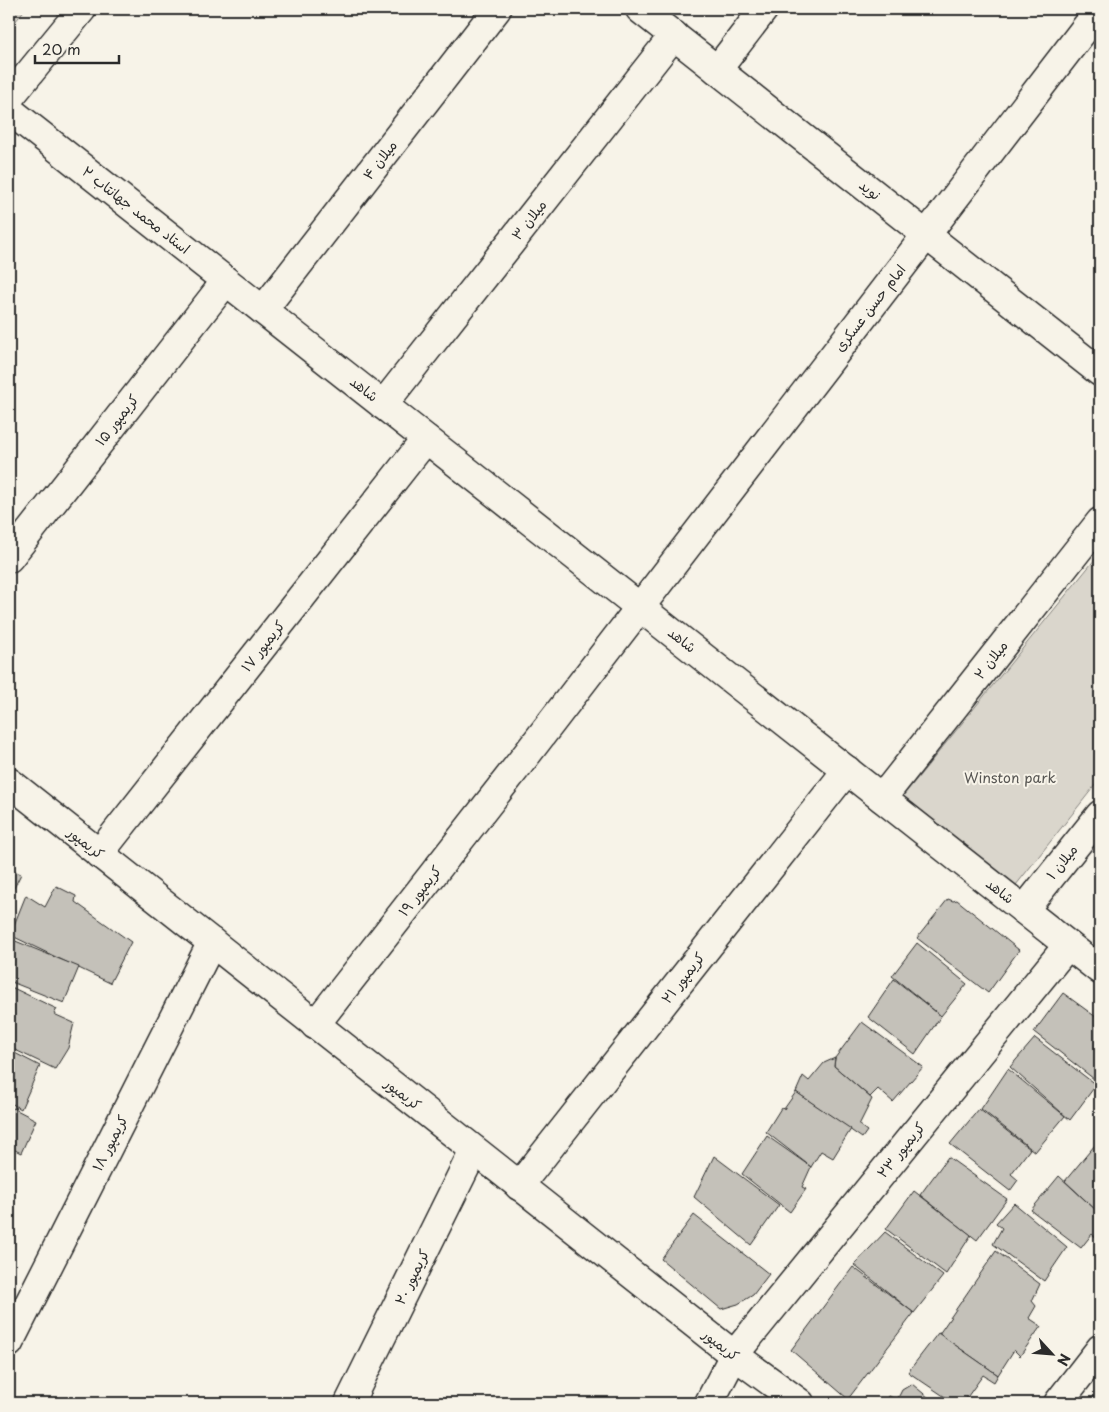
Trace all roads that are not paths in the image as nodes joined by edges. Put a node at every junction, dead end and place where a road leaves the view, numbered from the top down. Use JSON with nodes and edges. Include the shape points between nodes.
{"nodes":[{"id":1,"x":82,"y":9,"type":"edge"},
{"id":2,"x":497,"y":9,"type":"edge"},
{"id":3,"x":640,"y":9,"type":"edge"},
{"id":4,"x":764,"y":9,"type":"edge"},
{"id":5,"x":1100,"y":9,"type":"edge"},
{"id":6,"x":674,"y":35,"type":"junction"},
{"id":7,"x":718,"y":70,"type":"junction"},
{"id":8,"x":9,"y":98,"type":"edge"},
{"id":9,"x":9,"y":110,"type":"edge"},
{"id":10,"x":926,"y":235,"type":"junction"},
{"id":11,"x":226,"y":281,"type":"junction"},
{"id":12,"x":263,"y":310,"type":"junction"},
{"id":13,"x":1100,"y":372,"type":"edge"},
{"id":14,"x":383,"y":404,"type":"junction"},
{"id":15,"x":426,"y":438,"type":"junction"},
{"id":16,"x":1100,"y":522,"type":"edge"},
{"id":17,"x":9,"y":558,"type":"edge"},
{"id":18,"x":640,"y":607,"type":"junction"},
{"id":19,"x":524,"y":758,"type":"joint"},
{"id":20,"x":847,"y":770,"type":"junction"},
{"id":21,"x":9,"y":782,"type":"edge"},
{"id":22,"x":882,"y":798,"type":"junction"},
{"id":23,"x":1100,"y":815,"type":"edge"},
{"id":24,"x":99,"y":854,"type":"junction"},
{"id":25,"x":1024,"y":910,"type":"junction"},
{"id":26,"x":212,"y":942,"type":"junction"},
{"id":27,"x":1068,"y":945,"type":"junction"},
{"id":28,"x":1100,"y":970,"type":"edge"},
{"id":29,"x":315,"y":1025,"type":"junction"},
{"id":30,"x":474,"y":1150,"type":"junction"},
{"id":31,"x":519,"y":1186,"type":"junction"},
{"id":32,"x":9,"y":1343,"type":"edge"},
{"id":33,"x":1100,"y":1349,"type":"edge"},
{"id":34,"x":734,"y":1355,"type":"junction"},
{"id":35,"x":349,"y":1403,"type":"edge"},
{"id":36,"x":709,"y":1403,"type":"edge"},
{"id":37,"x":800,"y":1403,"type":"edge"},
{"id":38,"x":1058,"y":1403,"type":"edge"}],
"edges":[{"from":1,"to":8,"type":"street"},
{"from":2,"to":12,"type":"street","name":"میلان ۴"},
{"from":3,"to":6,"type":"street","name":"نوید"},
{"from":4,"to":7,"type":"street"},
{"from":5,"to":10,"type":"street","name":"امام حسن عسکری"},
{"from":6,"to":7,"type":"street","name":"نوید"},
{"from":6,"to":14,"type":"street","name":"میلان ۳"},
{"from":7,"to":10,"type":"street","name":"نوید"},
{"from":9,"to":11,"type":"street","name":"استاد محمد جهانتاب ۲"},
{"from":10,"to":13,"type":"street","name":"نوید"},
{"from":10,"to":18,"type":"street","name":"امام حسن عسکری"},
{"from":11,"to":12,"type":"street","name":"استاد محمد جهانتاب ۲"},
{"from":11,"to":17,"type":"street","name":"کریمپور ۱۵"},
{"from":12,"to":14,"type":"street","name":"شاهد"},
{"from":14,"to":15,"type":"street","name":"شاهد"},
{"from":15,"to":18,"type":"street","name":"شاهد"},
{"from":15,"to":24,"type":"street","name":"کریمپور ۱۷"},
{"from":16,"to":22,"type":"street","name":"میلان ۲"},
{"from":18,"to":19,"type":"street","name":"امام حسن عسکری"},
{"from":18,"to":20,"type":"street","name":"شاهد"},
{"from":19,"to":29,"type":"street","name":"کریمپور ۱۹"},
{"from":20,"to":22,"type":"street","name":"شاهد"},
{"from":20,"to":31,"type":"street","name":"کریمپور ۲۱"},
{"from":21,"to":24,"type":"street","name":"کریمپور"},
{"from":22,"to":25,"type":"street","name":"شاهد"},
{"from":23,"to":25,"type":"street","name":"میلان ۱"},
{"from":24,"to":26,"type":"street","name":"کریمپور"},
{"from":25,"to":27,"type":"street","name":"شاهد"},
{"from":26,"to":29,"type":"street","name":"کریمپور"},
{"from":26,"to":32,"type":"street","name":"کریمپور ۱۸"},
{"from":27,"to":28,"type":"street","name":"شاهد"},
{"from":27,"to":34,"type":"street","name":"کریمپور ۲۳"},
{"from":29,"to":30,"type":"street","name":"کریمپور"},
{"from":30,"to":31,"type":"street","name":"کریمپور"},
{"from":30,"to":35,"type":"street","name":"کریمپور ۲۰"},
{"from":31,"to":34,"type":"street","name":"کریمپور"},
{"from":33,"to":38,"type":"street"},
{"from":34,"to":36,"type":"street","name":"کریمپور ۲۳"},
{"from":34,"to":37,"type":"street","name":"کریمپور"}]}
